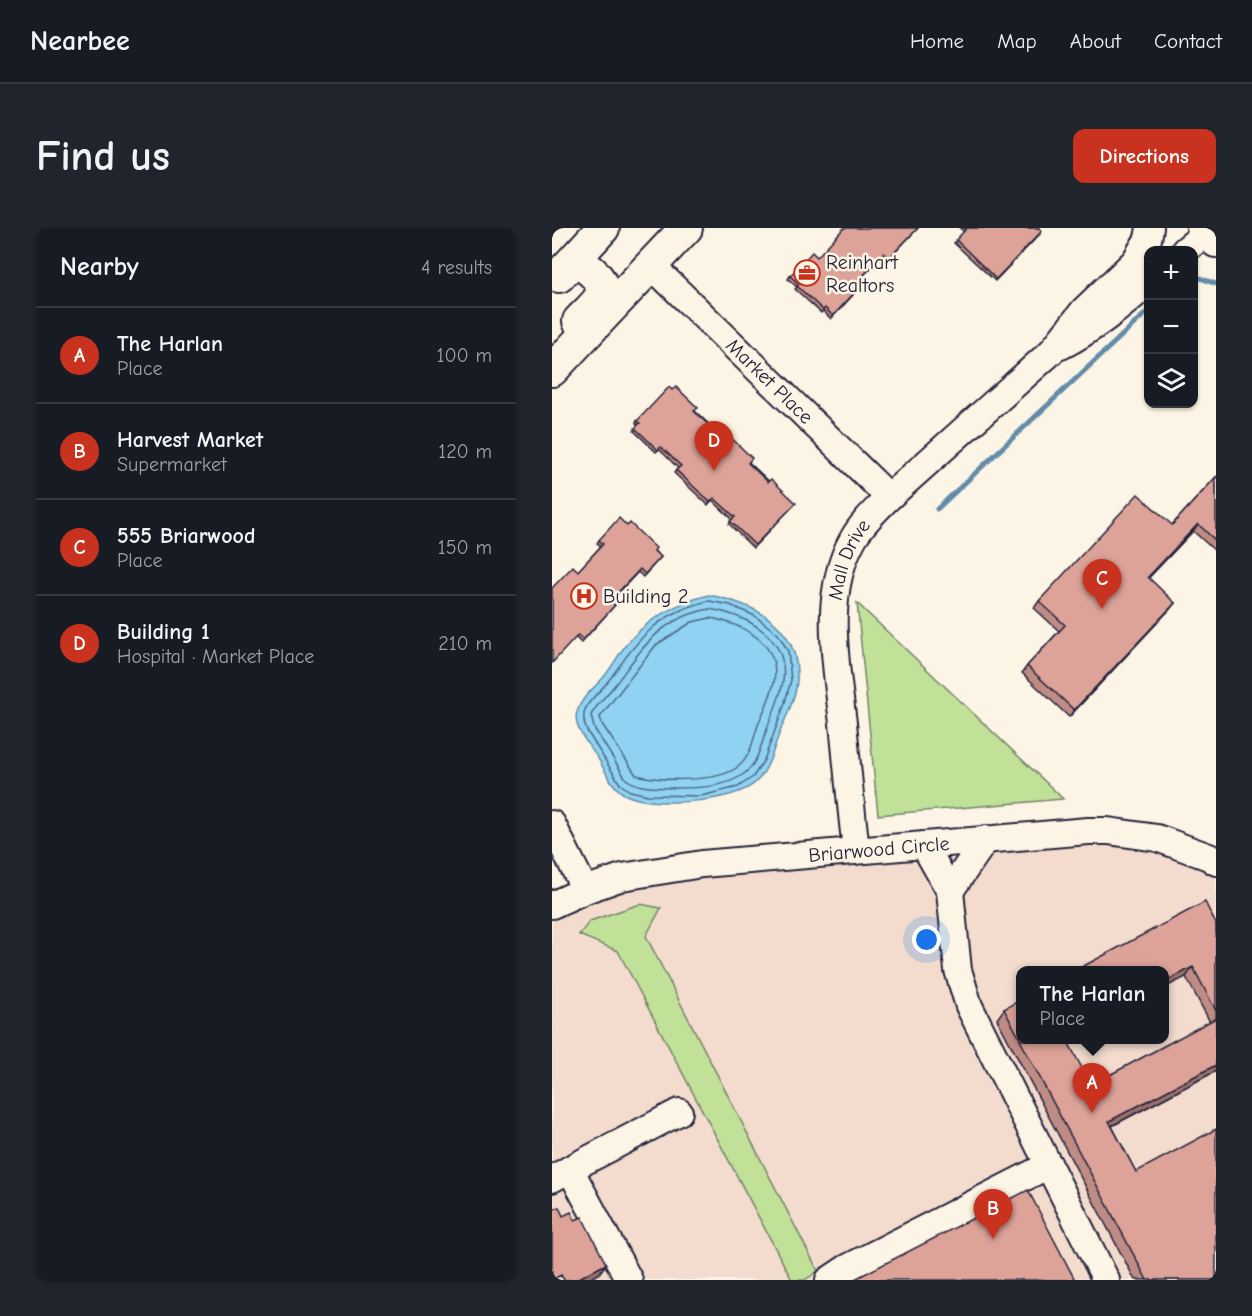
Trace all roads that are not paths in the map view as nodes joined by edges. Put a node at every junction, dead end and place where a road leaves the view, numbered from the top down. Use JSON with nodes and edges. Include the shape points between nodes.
{"nodes":[{"id":1,"x":603,"y":228,"type":"edge"},
{"id":2,"x":686,"y":228,"type":"edge"},
{"id":3,"x":1150,"y":228,"type":"edge"},
{"id":4,"x":651,"y":266,"type":"junction"},
{"id":5,"x":559,"y":275,"type":"edge"},
{"id":6,"x":1144,"y":287,"type":"edge"},
{"id":7,"x":552,"y":350,"type":"edge"},
{"id":8,"x":1051,"y":352,"type":"junction"},
{"id":9,"x":552,"y":370,"type":"edge"},
{"id":10,"x":888,"y":497,"type":"junction"},
{"id":11,"x":552,"y":824,"type":"edge"},
{"id":12,"x":986,"y":839,"type":"junction"},
{"id":13,"x":924,"y":845,"type":"junction"},
{"id":14,"x":856,"y":850,"type":"junction"},
{"id":15,"x":1214,"y":855,"type":"edge"},
{"id":16,"x":585,"y":890,"type":"junction"},
{"id":17,"x":950,"y":891,"type":"junction"},
{"id":18,"x":552,"y":906,"type":"edge"},
{"id":19,"x":679,"y":1112,"type":"dead end"},
{"id":20,"x":1049,"y":1165,"type":"junction"},
{"id":21,"x":559,"y":1170,"type":"edge"},
{"id":22,"x":629,"y":1280,"type":"edge"},
{"id":23,"x":829,"y":1280,"type":"edge"},
{"id":24,"x":1106,"y":1280,"type":"edge"}],
"edges":[{"from":1,"to":5,"type":"main road"},
{"from":2,"to":4,"type":"main road"},
{"from":3,"to":8,"type":"street","name":"Mall Drive","via":[[1136,261],[1084,310]]},
{"from":4,"to":9,"type":"main road"},
{"from":4,"to":10,"type":"street","name":"Market Place"},
{"from":5,"to":7,"type":"main road","via":[[575,262],[584,265],[597,278],[601,293]]},
{"from":6,"to":8,"type":"street","name":"Mall Drive","via":[[1083,335]]},
{"from":8,"to":10,"type":"street","name":"Mall Drive"},
{"from":10,"to":14,"type":"street","name":"Mall Drive","via":[[852,540],[835,599],[835,647]]},
{"from":11,"to":16,"type":"street"},
{"from":12,"to":13,"type":"street","name":"Briarwood Circle"},
{"from":12,"to":15,"type":"street","name":"Briarwood Circle","via":[[1108,831],[1157,838]]},
{"from":12,"to":17,"type":"street"},
{"from":13,"to":14,"type":"street","name":"Briarwood Circle"},
{"from":13,"to":17,"type":"street"},
{"from":14,"to":16,"type":"street","name":"Briarwood Circle","via":[[702,864],[622,877]]},
{"from":16,"to":18,"type":"street","name":"Briarwood Circle"},
{"from":17,"to":20,"type":"street","via":[[958,970],[969,1006]]},
{"from":19,"to":21,"type":"street"},
{"from":20,"to":23,"type":"street"},
{"from":20,"to":24,"type":"street"},
{"from":21,"to":22,"type":"street"}]}
